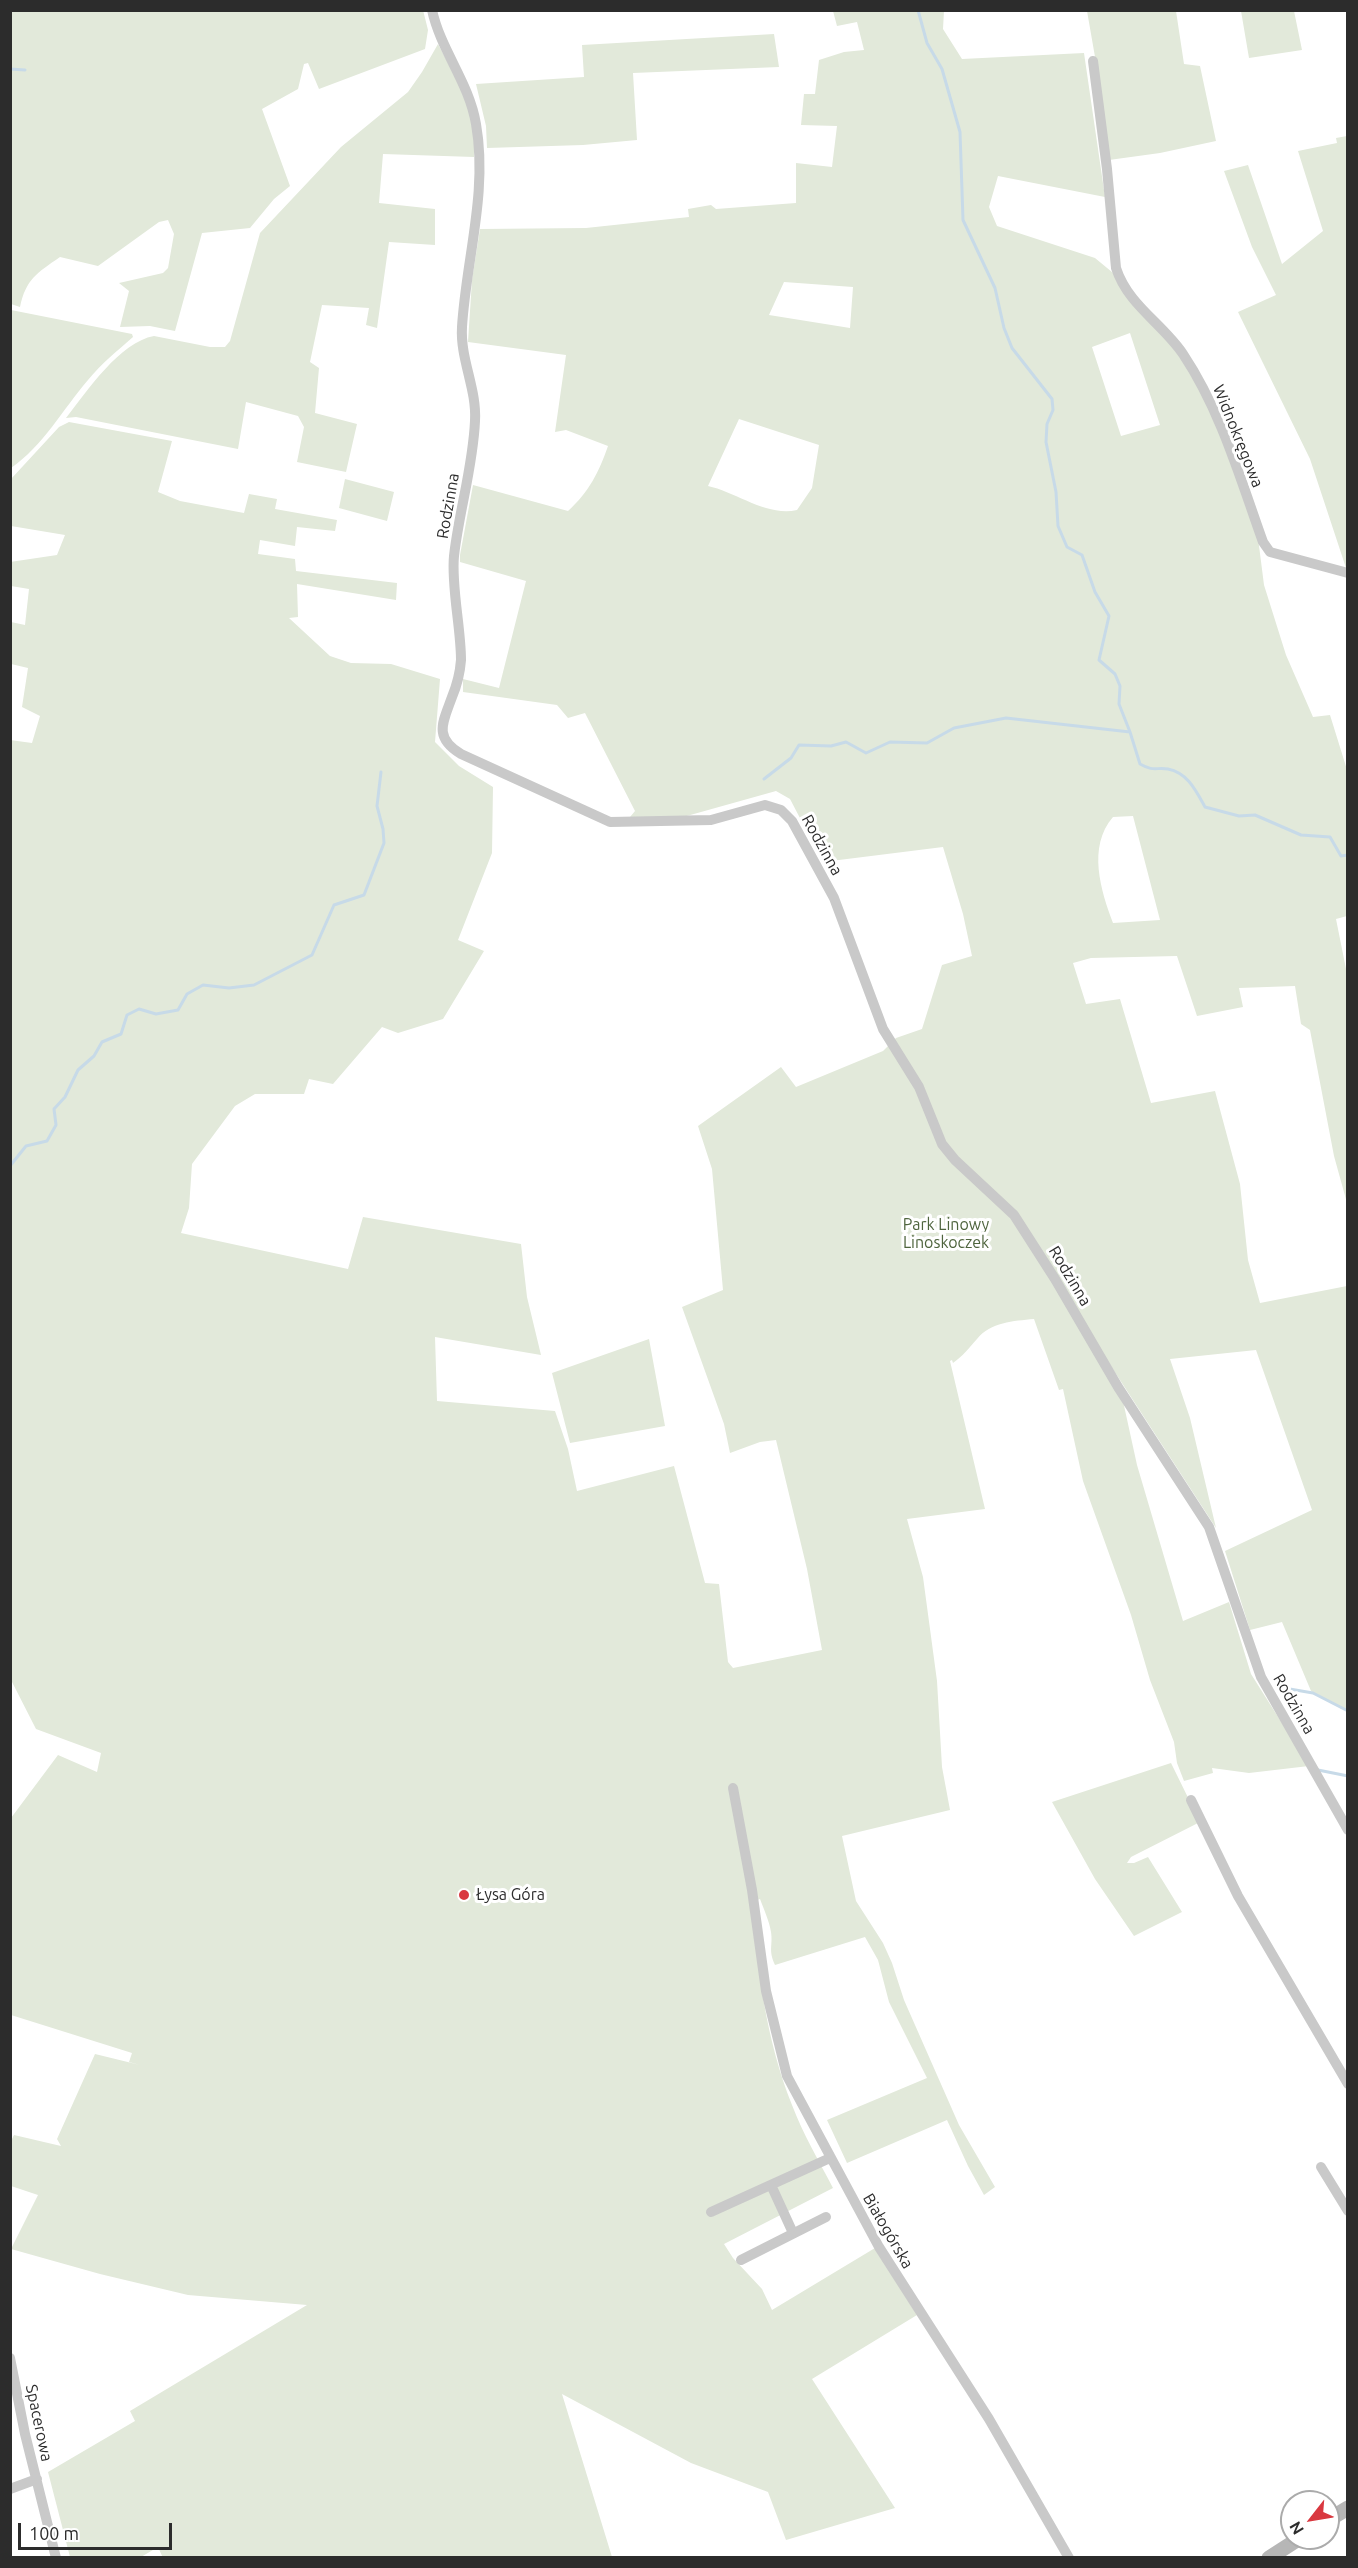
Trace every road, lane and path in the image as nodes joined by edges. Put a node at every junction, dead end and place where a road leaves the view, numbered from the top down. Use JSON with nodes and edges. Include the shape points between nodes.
{"nodes":[{"id":1,"x":432,"y":10,"type":"edge"},
{"id":2,"x":1093,"y":61,"type":"dead end"},
{"id":3,"x":1347,"y":573,"type":"edge"},
{"id":4,"x":733,"y":1788,"type":"dead end"},
{"id":5,"x":1191,"y":1800,"type":"dead end"},
{"id":6,"x":1347,"y":1830,"type":"edge"},
{"id":7,"x":1347,"y":2084,"type":"edge"},
{"id":8,"x":830,"y":2158,"type":"junction"},
{"id":9,"x":1321,"y":2166,"type":"dead end"},
{"id":10,"x":771,"y":2185,"type":"junction"},
{"id":11,"x":1347,"y":2211,"type":"edge"},
{"id":12,"x":711,"y":2212,"type":"dead end"},
{"id":13,"x":826,"y":2217,"type":"dead end"},
{"id":14,"x":793,"y":2233,"type":"junction"},
{"id":15,"x":741,"y":2260,"type":"dead end"},
{"id":16,"x":10,"y":2358,"type":"edge"},
{"id":17,"x":12,"y":2373,"type":"edge"},
{"id":18,"x":37,"y":2479,"type":"junction"},
{"id":19,"x":10,"y":2489,"type":"edge"},
{"id":20,"x":56,"y":2558,"type":"edge"},
{"id":21,"x":1069,"y":2558,"type":"edge"}],
"edges":[{"from":1,"to":6,"type":"street","name":"Rodzinna","via":[[441,41],[471,102],[477,125],[479,175],[462,331],[475,420],[454,567],[461,660],[442,726],[446,741],[461,754],[610,822],[711,820],[765,805],[781,810],[792,820],[834,898],[883,1029],[919,1087],[942,1144],[1014,1215],[1209,1527],[1261,1677]]},
{"from":2,"to":3,"type":"street","name":"Widnokręgowa","via":[[1120,281],[1130,298],[1182,352],[1205,390],[1270,552]]},
{"from":4,"to":8,"type":"street","name":"Białogórska","via":[[766,1991],[783,2063]]},
{"from":5,"to":7,"type":"street","via":[[1238,1896]]},
{"from":8,"to":10,"type":"street"},
{"from":8,"to":21,"type":"street","name":"Białogórska","via":[[890,2265],[989,2419]]},
{"from":9,"to":11,"type":"street"},
{"from":10,"to":12,"type":"street"},
{"from":10,"to":14,"type":"street"},
{"from":13,"to":14,"type":"street"},
{"from":14,"to":15,"type":"street"},
{"from":16,"to":17,"type":"street","name":"Spacerowa"},
{"from":17,"to":18,"type":"street","name":"Spacerowa"},
{"from":18,"to":19,"type":"street","name":"Spacerowa"},
{"from":18,"to":20,"type":"street","name":"Spacerowa"}]}
